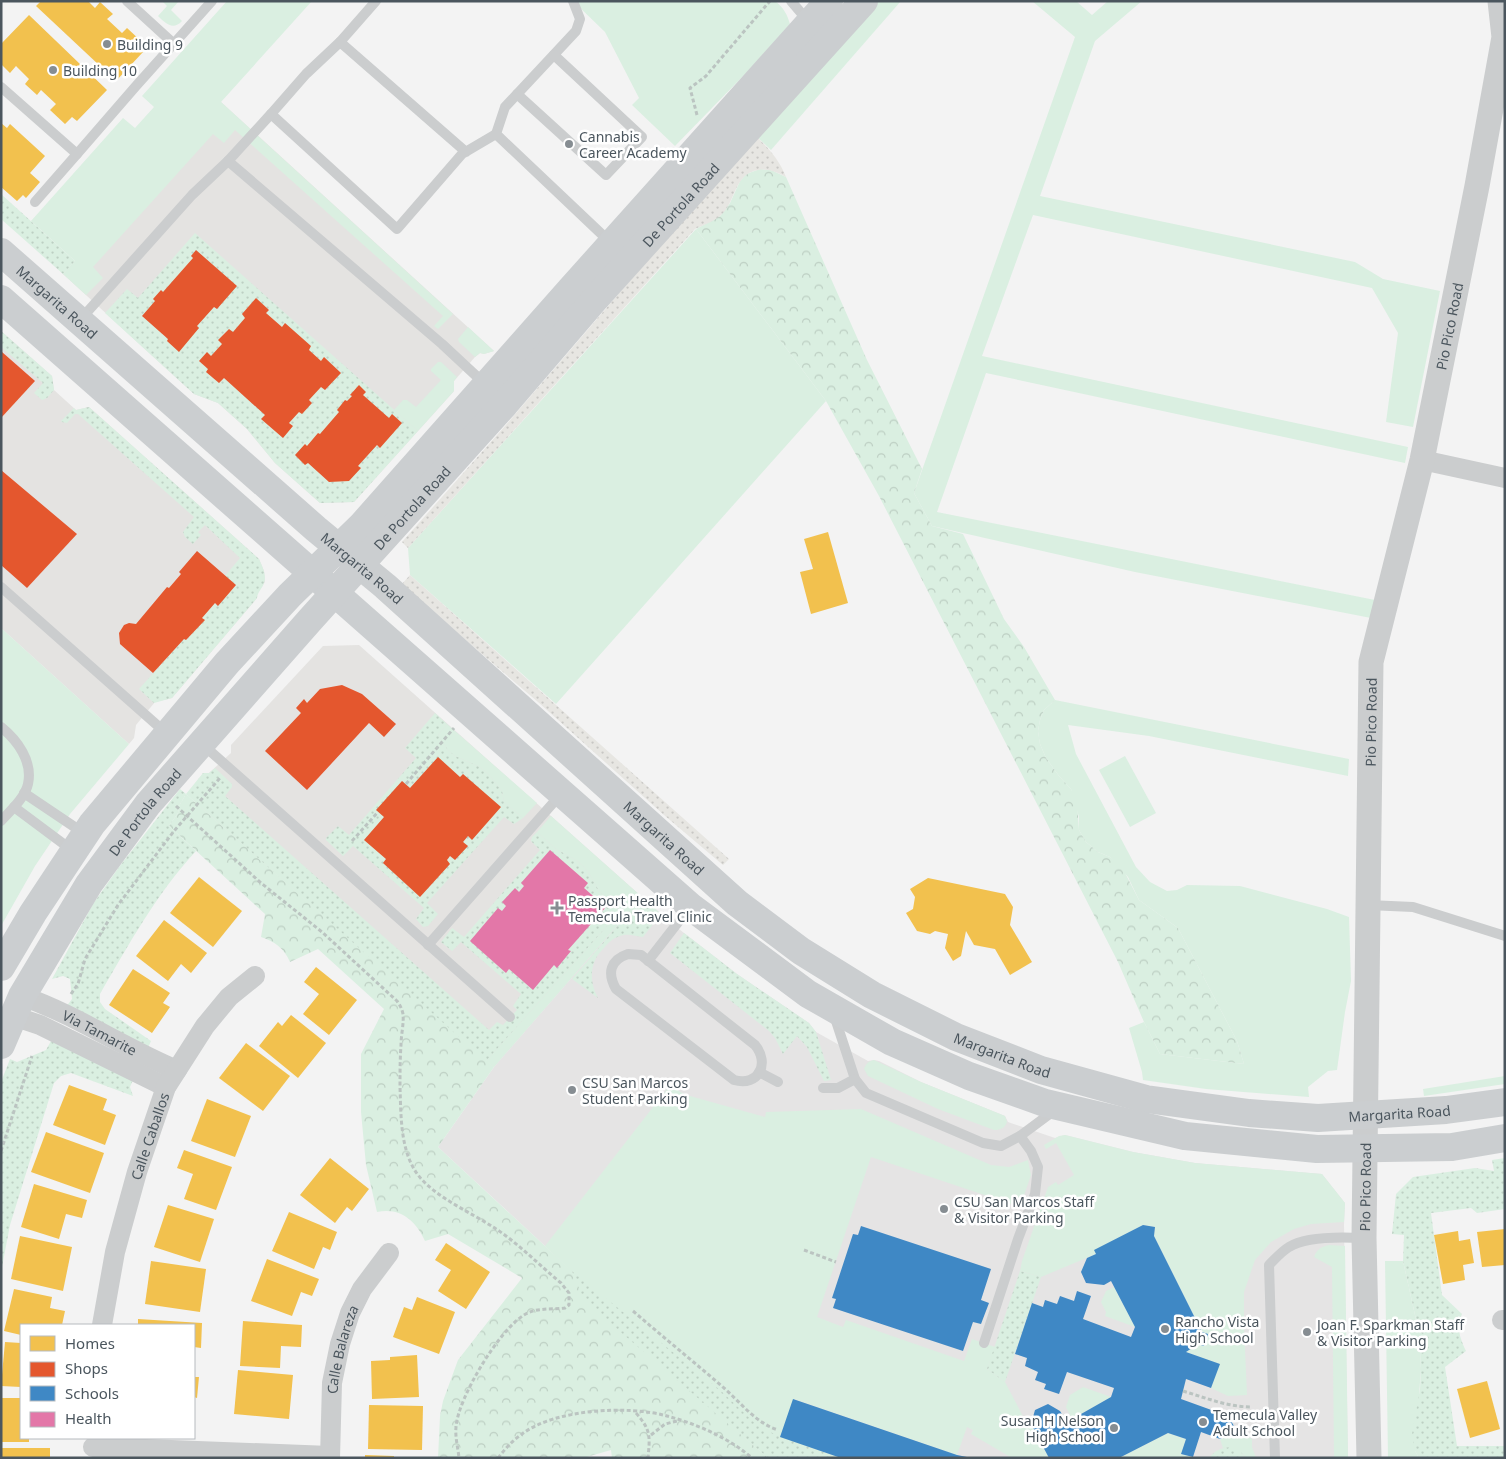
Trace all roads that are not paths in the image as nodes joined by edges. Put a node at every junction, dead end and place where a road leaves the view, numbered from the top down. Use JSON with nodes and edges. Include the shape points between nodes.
{"nodes":[{"id":1,"x":127,"y":1,"type":"edge"},
{"id":2,"x":212,"y":1,"type":"edge"},
{"id":3,"x":376,"y":1,"type":"edge"},
{"id":4,"x":573,"y":1,"type":"edge"},
{"id":5,"x":791,"y":1,"type":"edge"},
{"id":6,"x":829,"y":1,"type":"edge"},
{"id":7,"x":864,"y":1,"type":"edge"},
{"id":8,"x":1500,"y":1,"type":"edge"},
{"id":9,"x":810,"y":24,"type":"junction"},
{"id":10,"x":340,"y":42,"type":"junction"},
{"id":11,"x":174,"y":44,"type":"junction"},
{"id":12,"x":554,"y":55,"type":"junction"},
{"id":13,"x":1,"y":86,"type":"edge"},
{"id":14,"x":517,"y":94,"type":"junction"},
{"id":15,"x":271,"y":114,"type":"junction"},
{"id":16,"x":496,"y":134,"type":"junction"},
{"id":17,"x":466,"y":152,"type":"junction"},
{"id":18,"x":77,"y":154,"type":"junction"},
{"id":19,"x":228,"y":160,"type":"junction"},
{"id":20,"x":35,"y":202,"type":"dead end"},
{"id":21,"x":682,"y":203,"type":"junction"},
{"id":22,"x":612,"y":243,"type":"junction"},
{"id":23,"x":1,"y":252,"type":"edge"},
{"id":24,"x":1,"y":264,"type":"edge"},
{"id":25,"x":28,"y":275,"type":"junction"},
{"id":26,"x":1,"y":299,"type":"edge"},
{"id":27,"x":80,"y":320,"type":"junction"},
{"id":28,"x":487,"y":386,"type":"junction"},
{"id":29,"x":1422,"y":460,"type":"junction"},
{"id":30,"x":1505,"y":478,"type":"edge"},
{"id":31,"x":339,"y":548,"type":"junction"},
{"id":32,"x":360,"y":565,"type":"junction"},
{"id":33,"x":312,"y":574,"type":"junction"},
{"id":34,"x":1,"y":587,"type":"edge"},
{"id":35,"x":335,"y":593,"type":"junction"},
{"id":36,"x":1,"y":727,"type":"edge"},
{"id":37,"x":167,"y":733,"type":"junction"},
{"id":38,"x":201,"y":743,"type":"junction"},
{"id":39,"x":562,"y":792,"type":"junction"},
{"id":40,"x":24,"y":793,"type":"junction"},
{"id":41,"x":14,"y":807,"type":"junction"},
{"id":42,"x":1,"y":821,"type":"edge"},
{"id":43,"x":79,"y":842,"type":"junction"},
{"id":44,"x":1368,"y":905,"type":"junction"},
{"id":45,"x":691,"y":906,"type":"junction"},
{"id":46,"x":1505,"y":936,"type":"edge"},
{"id":47,"x":428,"y":945,"type":"junction"},
{"id":48,"x":801,"y":951,"type":"junction"},
{"id":49,"x":648,"y":961,"type":"junction"},
{"id":50,"x":1,"y":967,"type":"edge"},
{"id":51,"x":255,"y":976,"type":"dead end"},
{"id":52,"x":9,"y":1003,"type":"edge"},
{"id":53,"x":831,"y":1007,"type":"junction"},
{"id":54,"x":510,"y":1017,"type":"dead end"},
{"id":55,"x":1,"y":1045,"type":"edge"},
{"id":56,"x":759,"y":1072,"type":"junction"},
{"id":57,"x":172,"y":1079,"type":"junction"},
{"id":58,"x":855,"y":1079,"type":"junction"},
{"id":59,"x":778,"y":1082,"type":"dead end"},
{"id":60,"x":823,"y":1088,"type":"dead end"},
{"id":61,"x":1505,"y":1102,"type":"edge"},
{"id":62,"x":1061,"y":1107,"type":"junction"},
{"id":63,"x":1366,"y":1115,"type":"junction"},
{"id":64,"x":1020,"y":1136,"type":"junction"},
{"id":65,"x":1505,"y":1138,"type":"edge"},
{"id":66,"x":1365,"y":1148,"type":"junction"},
{"id":67,"x":1364,"y":1238,"type":"junction"},
{"id":68,"x":389,"y":1253,"type":"dead end"},
{"id":69,"x":102,"y":1324,"type":"edge"},
{"id":70,"x":984,"y":1343,"type":"dead end"},
{"id":71,"x":93,"y":1447,"type":"edge"},
{"id":72,"x":330,"y":1457,"type":"edge"},
{"id":73,"x":1274,"y":1458,"type":"edge"},
{"id":74,"x":1369,"y":1458,"type":"edge"}],
"edges":[{"from":1,"to":11,"type":"lane"},
{"from":2,"to":11,"type":"lane"},
{"from":3,"to":10,"type":"lane"},
{"from":4,"to":12,"type":"lane","via":[[580,19],[576,31]]},
{"from":5,"to":9,"type":"lane"},
{"from":6,"to":9,"type":"main road","name":"De Portola Road"},
{"from":7,"to":21,"type":"main road","name":"De Portola Road"},
{"from":8,"to":29,"type":"street","name":"Pio Pico Road","via":[[1504,37]]},
{"from":9,"to":21,"type":"main road","via":[[813,35],[810,47],[704,165],[688,186]]},
{"from":9,"to":22,"type":"main road","name":"De Portola Road"},
{"from":10,"to":15,"type":"lane"},
{"from":10,"to":17,"type":"lane"},
{"from":11,"to":18,"type":"lane"},
{"from":12,"to":14,"type":"lane"},
{"from":12,"to":14,"type":"lane","via":[[642,137],[606,174]]},
{"from":13,"to":18,"type":"lane"},
{"from":14,"to":16,"type":"lane","via":[[505,107]]},
{"from":15,"to":17,"type":"lane","via":[[397,229]]},
{"from":15,"to":19,"type":"lane"},
{"from":16,"to":17,"type":"lane"},
{"from":16,"to":22,"type":"lane"},
{"from":18,"to":20,"type":"lane"},
{"from":19,"to":27,"type":"lane","via":[[192,195]]},
{"from":19,"to":28,"type":"lane"},
{"from":21,"to":32,"type":"main road","name":"De Portola Road"},
{"from":22,"to":28,"type":"main road","name":"De Portola Road"},
{"from":23,"to":25,"type":"main road","name":"Margarita Road"},
{"from":24,"to":25,"type":"lane"},
{"from":25,"to":27,"type":"main road","name":"Margarita Road"},
{"from":26,"to":33,"type":"main road"},
{"from":27,"to":31,"type":"main road","name":"Margarita Road"},
{"from":28,"to":31,"type":"main road","name":"De Portola Road"},
{"from":29,"to":30,"type":"street"},
{"from":29,"to":44,"type":"street","name":"Pio Pico Road","via":[[1371,662]]},
{"from":31,"to":32,"type":"main road","name":"Margarita Road"},
{"from":31,"to":33,"type":"main road","name":"De Portola Road"},
{"from":32,"to":35,"type":"main road","name":"De Portola Road"},
{"from":32,"to":48,"type":"main road","name":"Margarita Road","via":[[737,903]]},
{"from":33,"to":35,"type":"main road"},
{"from":33,"to":37,"type":"main road","name":"De Portola Road","via":[[227,663]]},
{"from":34,"to":37,"type":"lane"},
{"from":35,"to":38,"type":"main road","name":"De Portola Road"},
{"from":35,"to":39,"type":"main road"},
{"from":36,"to":40,"type":"lane","via":[[23,751],[28,783]]},
{"from":37,"to":43,"type":"main road","name":"De Portola Road"},
{"from":38,"to":47,"type":"lane"},
{"from":38,"to":52,"type":"main road","name":"De Portola Road","via":[[148,804],[89,884]]},
{"from":39,"to":45,"type":"main road"},
{"from":39,"to":47,"type":"lane"},
{"from":40,"to":41,"type":"lane"},
{"from":40,"to":43,"type":"lane"},
{"from":41,"to":42,"type":"lane"},
{"from":41,"to":43,"type":"lane"},
{"from":43,"to":50,"type":"main road","name":"De Portola Road"},
{"from":44,"to":46,"type":"lane","via":[[1413,907]]},
{"from":44,"to":63,"type":"street","name":"Pio Pico Road"},
{"from":45,"to":48,"type":"main road","via":[[702,902],[717,905],[761,939]]},
{"from":45,"to":49,"type":"lane"},
{"from":45,"to":53,"type":"main road","via":[[808,994]]},
{"from":47,"to":54,"type":"lane"},
{"from":48,"to":63,"type":"main road","name":"Margarita Road","via":[[872,994],[956,1037],[1041,1070],[1146,1099],[1240,1112],[1318,1118]]},
{"from":49,"to":56,"type":"lane","via":[[755,1045],[762,1058]]},
{"from":49,"to":56,"type":"lane","via":[[641,955],[619,956],[610,974],[616,989],[734,1080],[750,1081]]},
{"from":51,"to":57,"type":"street","name":"Calle Caballos","via":[[217,1011]]},
{"from":52,"to":55,"type":"main road","name":"De Portola Road"},
{"from":52,"to":57,"type":"street","name":"Via Tamarite","via":[[40,1025]]},
{"from":53,"to":58,"type":"lane"},
{"from":53,"to":62,"type":"main road","via":[[892,1042],[969,1076]]},
{"from":56,"to":59,"type":"lane"},
{"from":57,"to":69,"type":"street","name":"Calle Caballos","via":[[137,1172],[115,1252]]},
{"from":58,"to":60,"type":"lane","via":[[838,1088]]},
{"from":58,"to":64,"type":"lane","via":[[866,1093],[983,1143],[1001,1146]]},
{"from":61,"to":63,"type":"main road","name":"Margarita Road"},
{"from":62,"to":64,"type":"lane"},
{"from":62,"to":66,"type":"main road","via":[[1185,1136],[1317,1149]]},
{"from":63,"to":66,"type":"street","name":"Pio Pico Road"},
{"from":64,"to":70,"type":"lane","via":[[1038,1167],[1035,1194]]},
{"from":65,"to":66,"type":"main road","via":[[1452,1147]]},
{"from":66,"to":67,"type":"street","name":"Pio Pico Road"},
{"from":67,"to":73,"type":"lane","via":[[1308,1240],[1290,1246],[1269,1265]]},
{"from":67,"to":74,"type":"street","name":"Pio Pico Road"},
{"from":68,"to":72,"type":"street","name":"Calle Balareza","via":[[362,1289],[340,1344],[332,1383]]},
{"from":71,"to":72,"type":"street"}]}
